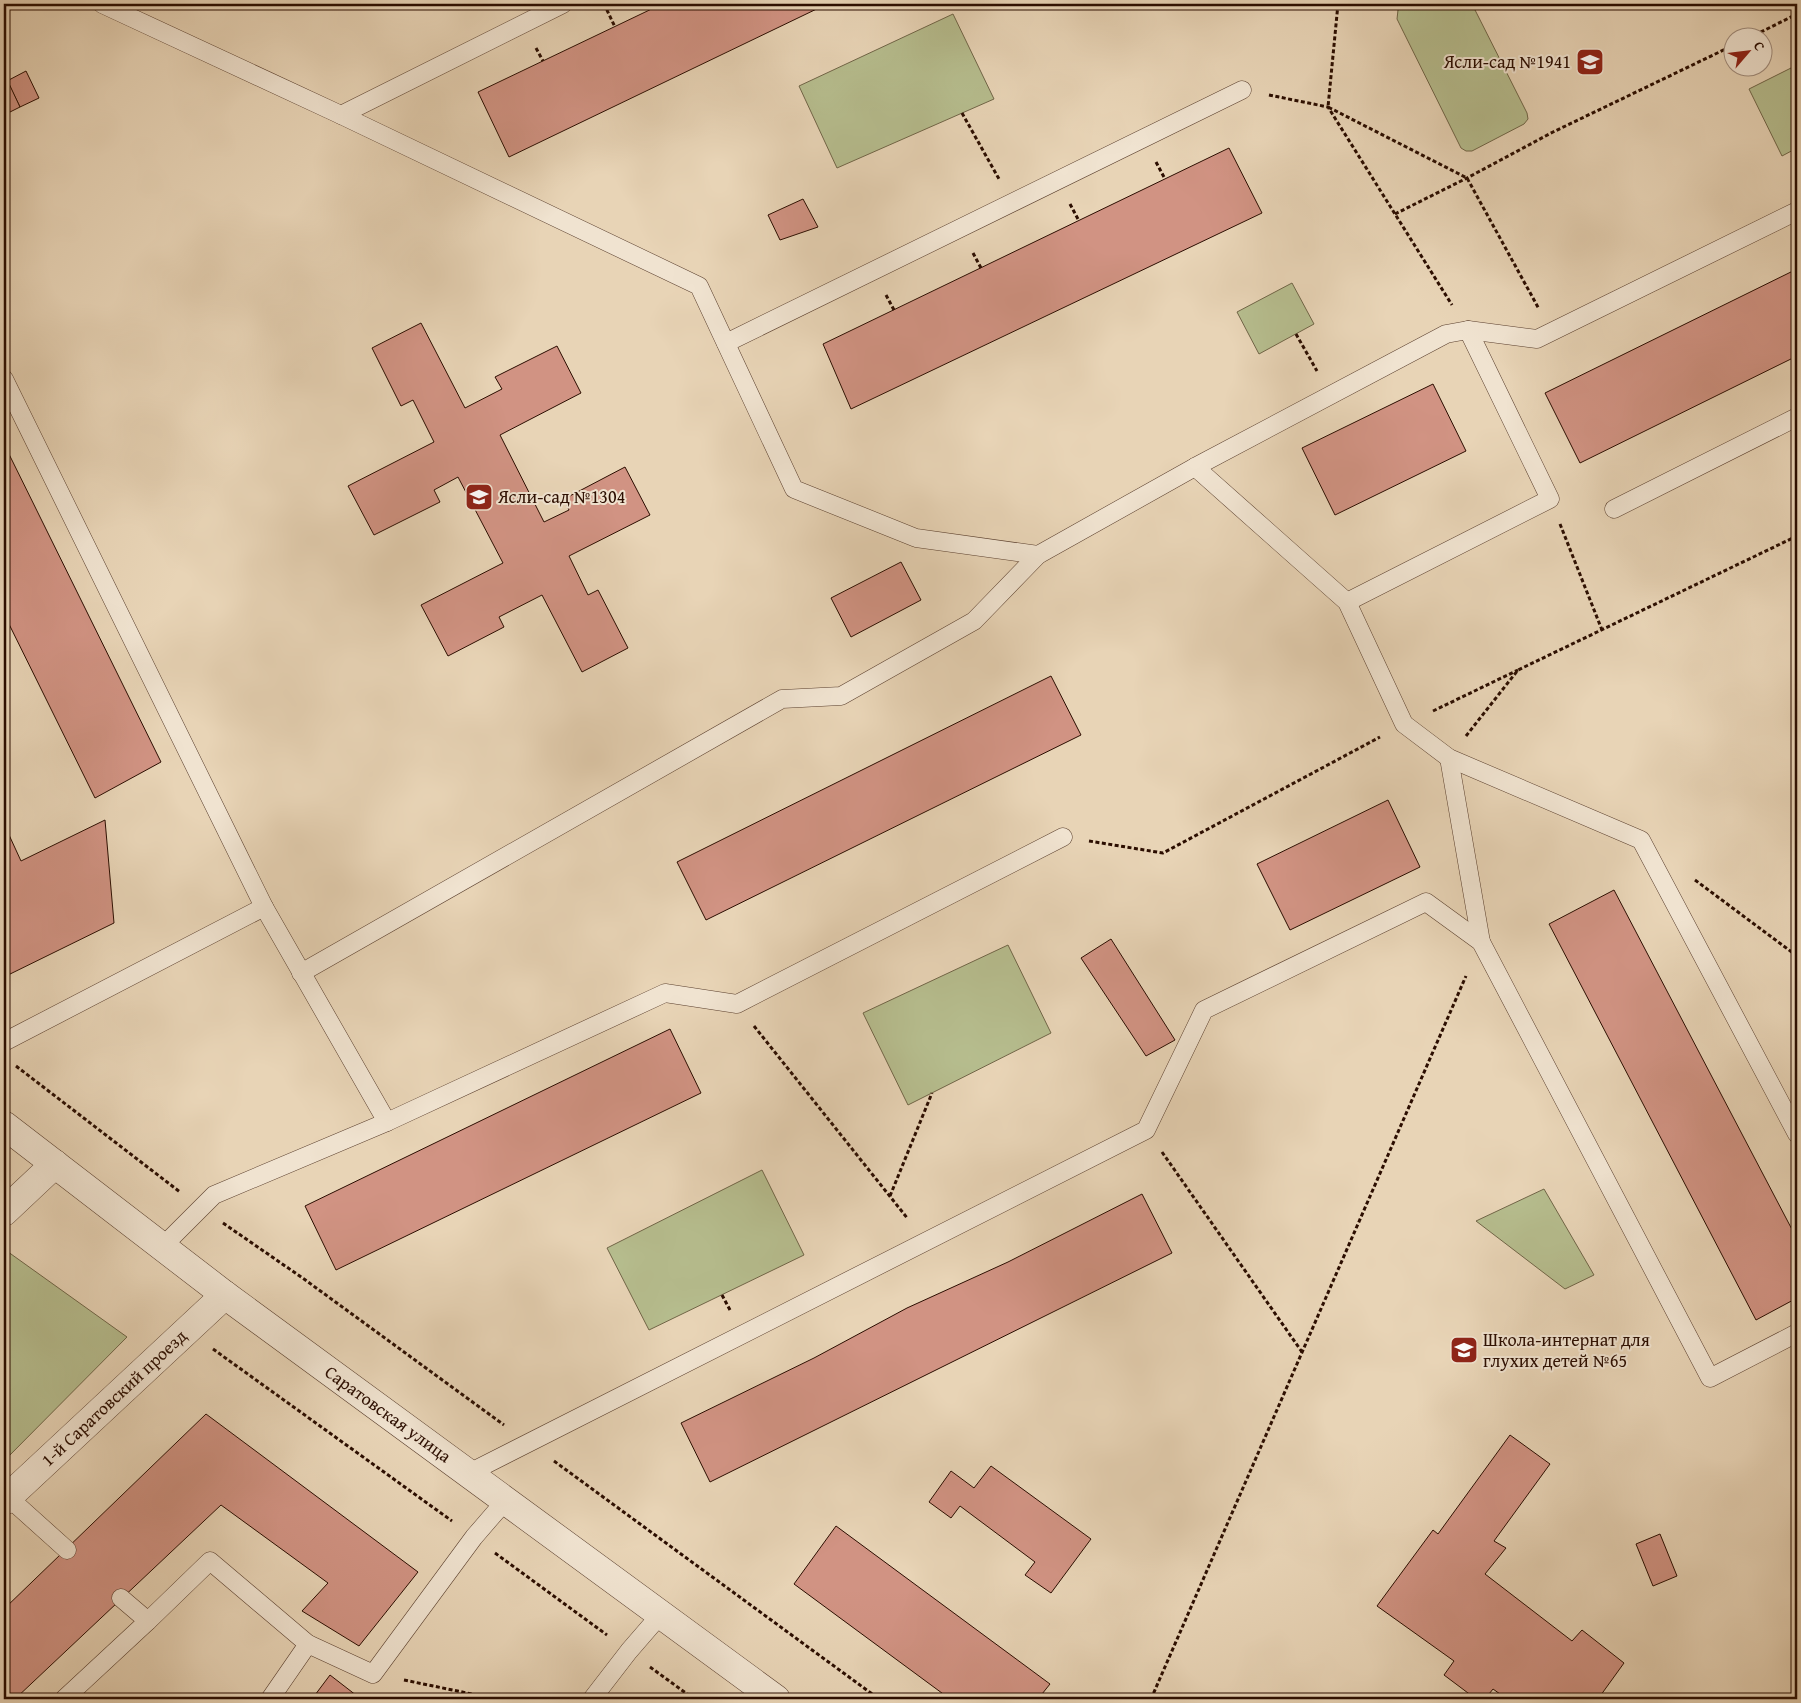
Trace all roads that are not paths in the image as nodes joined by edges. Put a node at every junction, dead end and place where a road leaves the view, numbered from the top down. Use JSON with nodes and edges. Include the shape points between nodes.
{"nodes":[{"id":1,"x":102,"y":4,"type":"edge"},
{"id":2,"x":563,"y":4,"type":"edge"},
{"id":3,"x":1242,"y":90,"type":"road end"},
{"id":4,"x":341,"y":115,"type":"junction"},
{"id":5,"x":1797,"y":211,"type":"edge"},
{"id":6,"x":1468,"y":330,"type":"junction"},
{"id":7,"x":726,"y":343,"type":"junction"},
{"id":8,"x":4,"y":379,"type":"edge"},
{"id":9,"x":1797,"y":417,"type":"edge"},
{"id":10,"x":1195,"y":467,"type":"junction"},
{"id":11,"x":1614,"y":509,"type":"dead end"},
{"id":12,"x":1038,"y":555,"type":"junction"},
{"id":13,"x":1347,"y":602,"type":"junction"},
{"id":14,"x":1448,"y":758,"type":"junction"},
{"id":15,"x":1063,"y":837,"type":"road end"},
{"id":16,"x":264,"y":907,"type":"junction"},
{"id":17,"x":1481,"y":942,"type":"junction"},
{"id":18,"x":301,"y":973,"type":"junction"},
{"id":19,"x":4,"y":1042,"type":"edge"},
{"id":20,"x":387,"y":1122,"type":"junction"},
{"id":21,"x":4,"y":1125,"type":"edge"},
{"id":22,"x":1797,"y":1134,"type":"edge"},
{"id":23,"x":55,"y":1164,"type":"junction"},
{"id":24,"x":4,"y":1212,"type":"edge"},
{"id":25,"x":162,"y":1247,"type":"junction"},
{"id":26,"x":225,"y":1295,"type":"junction"},
{"id":27,"x":1797,"y":1333,"type":"edge"},
{"id":28,"x":470,"y":1474,"type":"junction"},
{"id":29,"x":6,"y":1499,"type":"edge"},
{"id":30,"x":506,"y":1500,"type":"junction"},
{"id":31,"x":67,"y":1550,"type":"dead end"},
{"id":32,"x":121,"y":1598,"type":"dead end"},
{"id":33,"x":661,"y":1614,"type":"junction"},
{"id":34,"x":148,"y":1621,"type":"junction"},
{"id":35,"x":308,"y":1644,"type":"junction"},
{"id":36,"x":64,"y":1699,"type":"edge"},
{"id":37,"x":270,"y":1699,"type":"edge"},
{"id":38,"x":592,"y":1699,"type":"edge"},
{"id":39,"x":776,"y":1699,"type":"edge"}],
"edges":[{"from":1,"to":4,"type":"lane"},
{"from":2,"to":4,"type":"lane"},
{"from":3,"to":7,"type":"lane"},
{"from":4,"to":7,"type":"lane","via":[[700,286]]},
{"from":5,"to":6,"type":"lane","via":[[1537,339]]},
{"from":6,"to":10,"type":"lane","via":[[1446,334]]},
{"from":6,"to":13,"type":"lane","via":[[1550,499]]},
{"from":7,"to":12,"type":"lane","via":[[794,489],[916,538]]},
{"from":8,"to":16,"type":"lane"},
{"from":9,"to":11,"type":"lane"},
{"from":10,"to":12,"type":"lane"},
{"from":10,"to":13,"type":"lane"},
{"from":12,"to":18,"type":"lane","via":[[966,626],[841,696],[782,699]]},
{"from":13,"to":14,"type":"lane","via":[[1404,724]]},
{"from":14,"to":17,"type":"lane"},
{"from":14,"to":22,"type":"lane","via":[[1641,840]]},
{"from":15,"to":20,"type":"lane","via":[[737,1004],[665,993]]},
{"from":16,"to":18,"type":"lane"},
{"from":16,"to":19,"type":"lane"},
{"from":17,"to":27,"type":"lane","via":[[1710,1378]]},
{"from":17,"to":28,"type":"lane","via":[[1426,902],[1204,1010],[1146,1130]]},
{"from":18,"to":20,"type":"lane"},
{"from":20,"to":25,"type":"lane","via":[[214,1195]]},
{"from":21,"to":23,"type":"street","name":"Саратовская улица"},
{"from":23,"to":24,"type":"street"},
{"from":23,"to":25,"type":"street","name":"Саратовская улица"},
{"from":25,"to":26,"type":"street","name":"Саратовская улица"},
{"from":26,"to":28,"type":"street","name":"Саратовская улица"},
{"from":26,"to":29,"type":"street","name":"1-й Саратовский проезд"},
{"from":28,"to":30,"type":"street","name":"Саратовская улица"},
{"from":29,"to":31,"type":"lane"},
{"from":30,"to":33,"type":"street","name":"Саратовская улица"},
{"from":30,"to":35,"type":"lane","via":[[474,1537],[373,1674]]},
{"from":32,"to":34,"type":"lane"},
{"from":33,"to":38,"type":"lane"},
{"from":33,"to":39,"type":"street","name":"Саратовская улица"},
{"from":34,"to":35,"type":"lane","via":[[210,1561]]},
{"from":34,"to":36,"type":"lane"},
{"from":35,"to":37,"type":"lane"}]}
